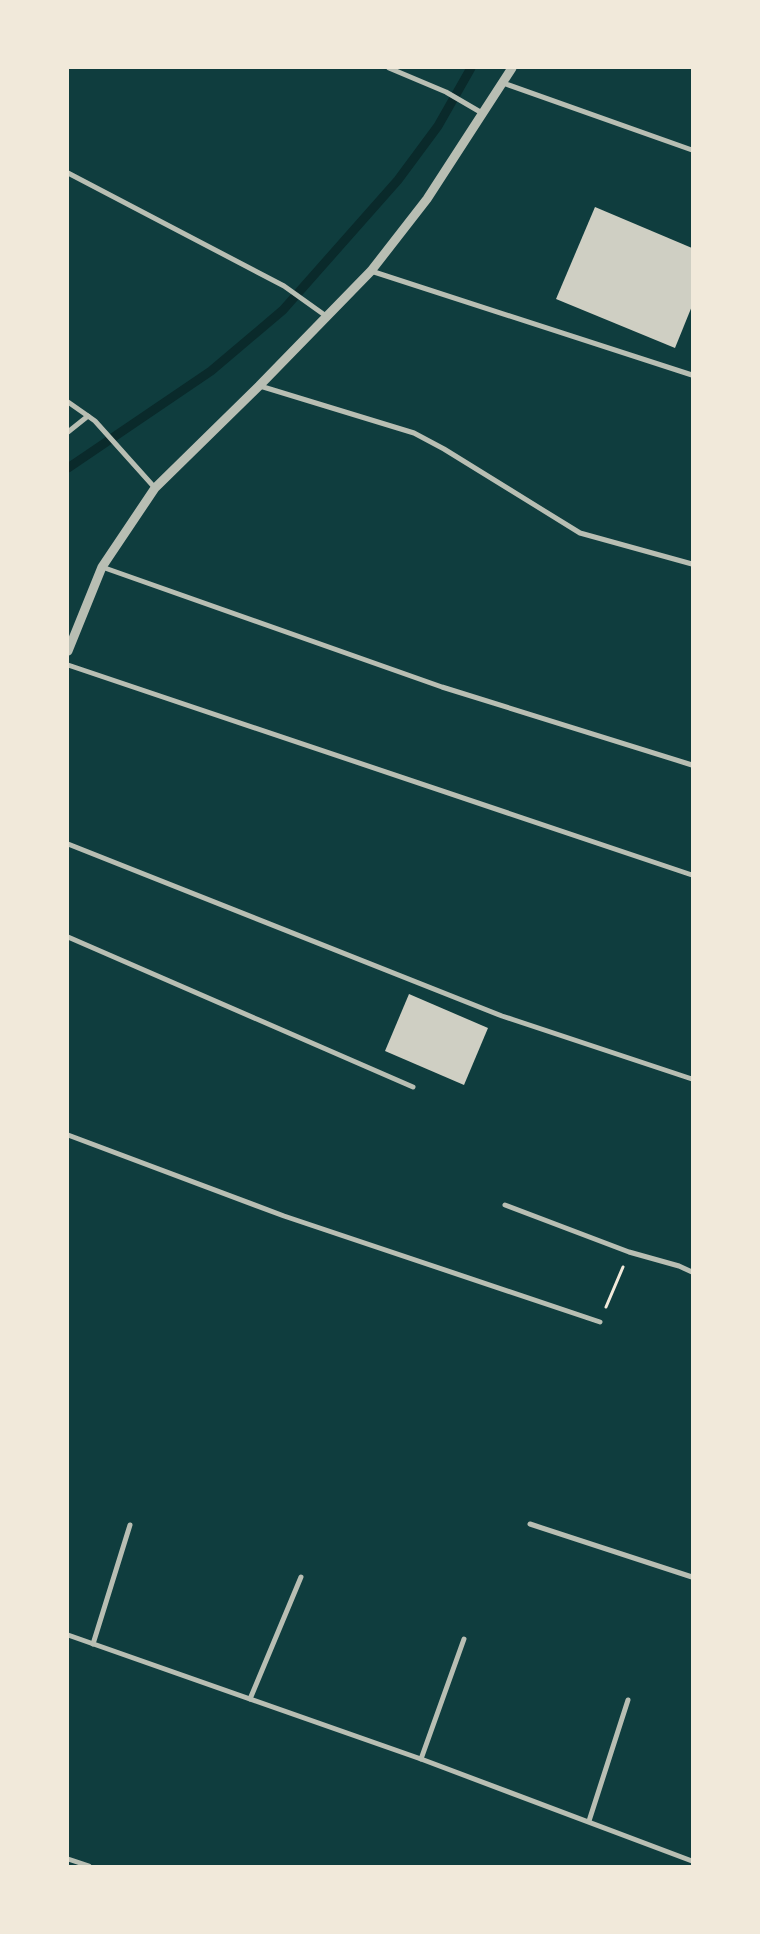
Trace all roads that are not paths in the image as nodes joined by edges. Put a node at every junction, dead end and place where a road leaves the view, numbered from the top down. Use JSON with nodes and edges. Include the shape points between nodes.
{"nodes":[{"id":1,"x":389,"y":68,"type":"edge"},
{"id":2,"x":512,"y":68,"type":"edge"},
{"id":3,"x":503,"y":84,"type":"junction"},
{"id":4,"x":482,"y":113,"type":"junction"},
{"id":5,"x":692,"y":150,"type":"edge"},
{"id":6,"x":68,"y":173,"type":"edge"},
{"id":7,"x":371,"y":270,"type":"junction"},
{"id":8,"x":326,"y":316,"type":"junction"},
{"id":9,"x":692,"y":374,"type":"edge"},
{"id":10,"x":259,"y":386,"type":"junction"},
{"id":11,"x":68,"y":402,"type":"edge"},
{"id":12,"x":88,"y":416,"type":"junction"},
{"id":13,"x":68,"y":432,"type":"edge"},
{"id":14,"x":155,"y":488,"type":"junction"},
{"id":15,"x":692,"y":564,"type":"edge"},
{"id":16,"x":102,"y":567,"type":"junction"},
{"id":17,"x":68,"y":651,"type":"edge"},
{"id":18,"x":68,"y":665,"type":"edge"},
{"id":19,"x":692,"y":765,"type":"edge"},
{"id":20,"x":68,"y":844,"type":"edge"},
{"id":21,"x":692,"y":875,"type":"edge"},
{"id":22,"x":68,"y":937,"type":"edge"},
{"id":23,"x":692,"y":1079,"type":"edge"},
{"id":24,"x":413,"y":1087,"type":"dead end"},
{"id":25,"x":68,"y":1135,"type":"edge"},
{"id":26,"x":505,"y":1204,"type":"dead end"},
{"id":27,"x":692,"y":1272,"type":"edge"},
{"id":28,"x":600,"y":1322,"type":"road end"},
{"id":29,"x":530,"y":1524,"type":"dead end"},
{"id":30,"x":130,"y":1525,"type":"dead end"},
{"id":31,"x":301,"y":1577,"type":"dead end"},
{"id":32,"x":692,"y":1577,"type":"edge"},
{"id":33,"x":68,"y":1635,"type":"edge"},
{"id":34,"x":464,"y":1639,"type":"dead end"},
{"id":35,"x":93,"y":1644,"type":"junction"},
{"id":36,"x":250,"y":1698,"type":"junction"},
{"id":37,"x":628,"y":1700,"type":"dead end"},
{"id":38,"x":421,"y":1759,"type":"junction"},
{"id":39,"x":589,"y":1821,"type":"junction"},
{"id":40,"x":68,"y":1859,"type":"edge"},
{"id":41,"x":692,"y":1861,"type":"edge"},
{"id":42,"x":89,"y":1866,"type":"edge"}],
"edges":[{"from":1,"to":4,"type":"street","via":[[446,92]]},
{"from":2,"to":3,"type":"street"},
{"from":3,"to":4,"type":"street"},
{"from":3,"to":5,"type":"street"},
{"from":4,"to":7,"type":"street","via":[[427,199]]},
{"from":6,"to":8,"type":"street","via":[[284,286]]},
{"from":7,"to":8,"type":"street"},
{"from":7,"to":9,"type":"street"},
{"from":8,"to":10,"type":"street"},
{"from":10,"to":14,"type":"street"},
{"from":10,"to":15,"type":"street","via":[[414,433],[580,533]]},
{"from":11,"to":12,"type":"street"},
{"from":12,"to":13,"type":"street"},
{"from":12,"to":14,"type":"street"},
{"from":14,"to":16,"type":"street"},
{"from":16,"to":17,"type":"street"},
{"from":16,"to":19,"type":"street","via":[[442,686]]},
{"from":18,"to":21,"type":"street"},
{"from":20,"to":23,"type":"street","via":[[502,1016]]},
{"from":22,"to":24,"type":"street"},
{"from":25,"to":28,"type":"street","via":[[284,1216]]},
{"from":26,"to":27,"type":"street","via":[[629,1252]]},
{"from":29,"to":32,"type":"street"},
{"from":30,"to":35,"type":"street"},
{"from":31,"to":36,"type":"street"},
{"from":33,"to":35,"type":"street"},
{"from":34,"to":38,"type":"street"},
{"from":35,"to":36,"type":"street"},
{"from":36,"to":38,"type":"street"},
{"from":37,"to":39,"type":"street"},
{"from":38,"to":39,"type":"street"},
{"from":39,"to":41,"type":"street"},
{"from":40,"to":42,"type":"street"}]}
